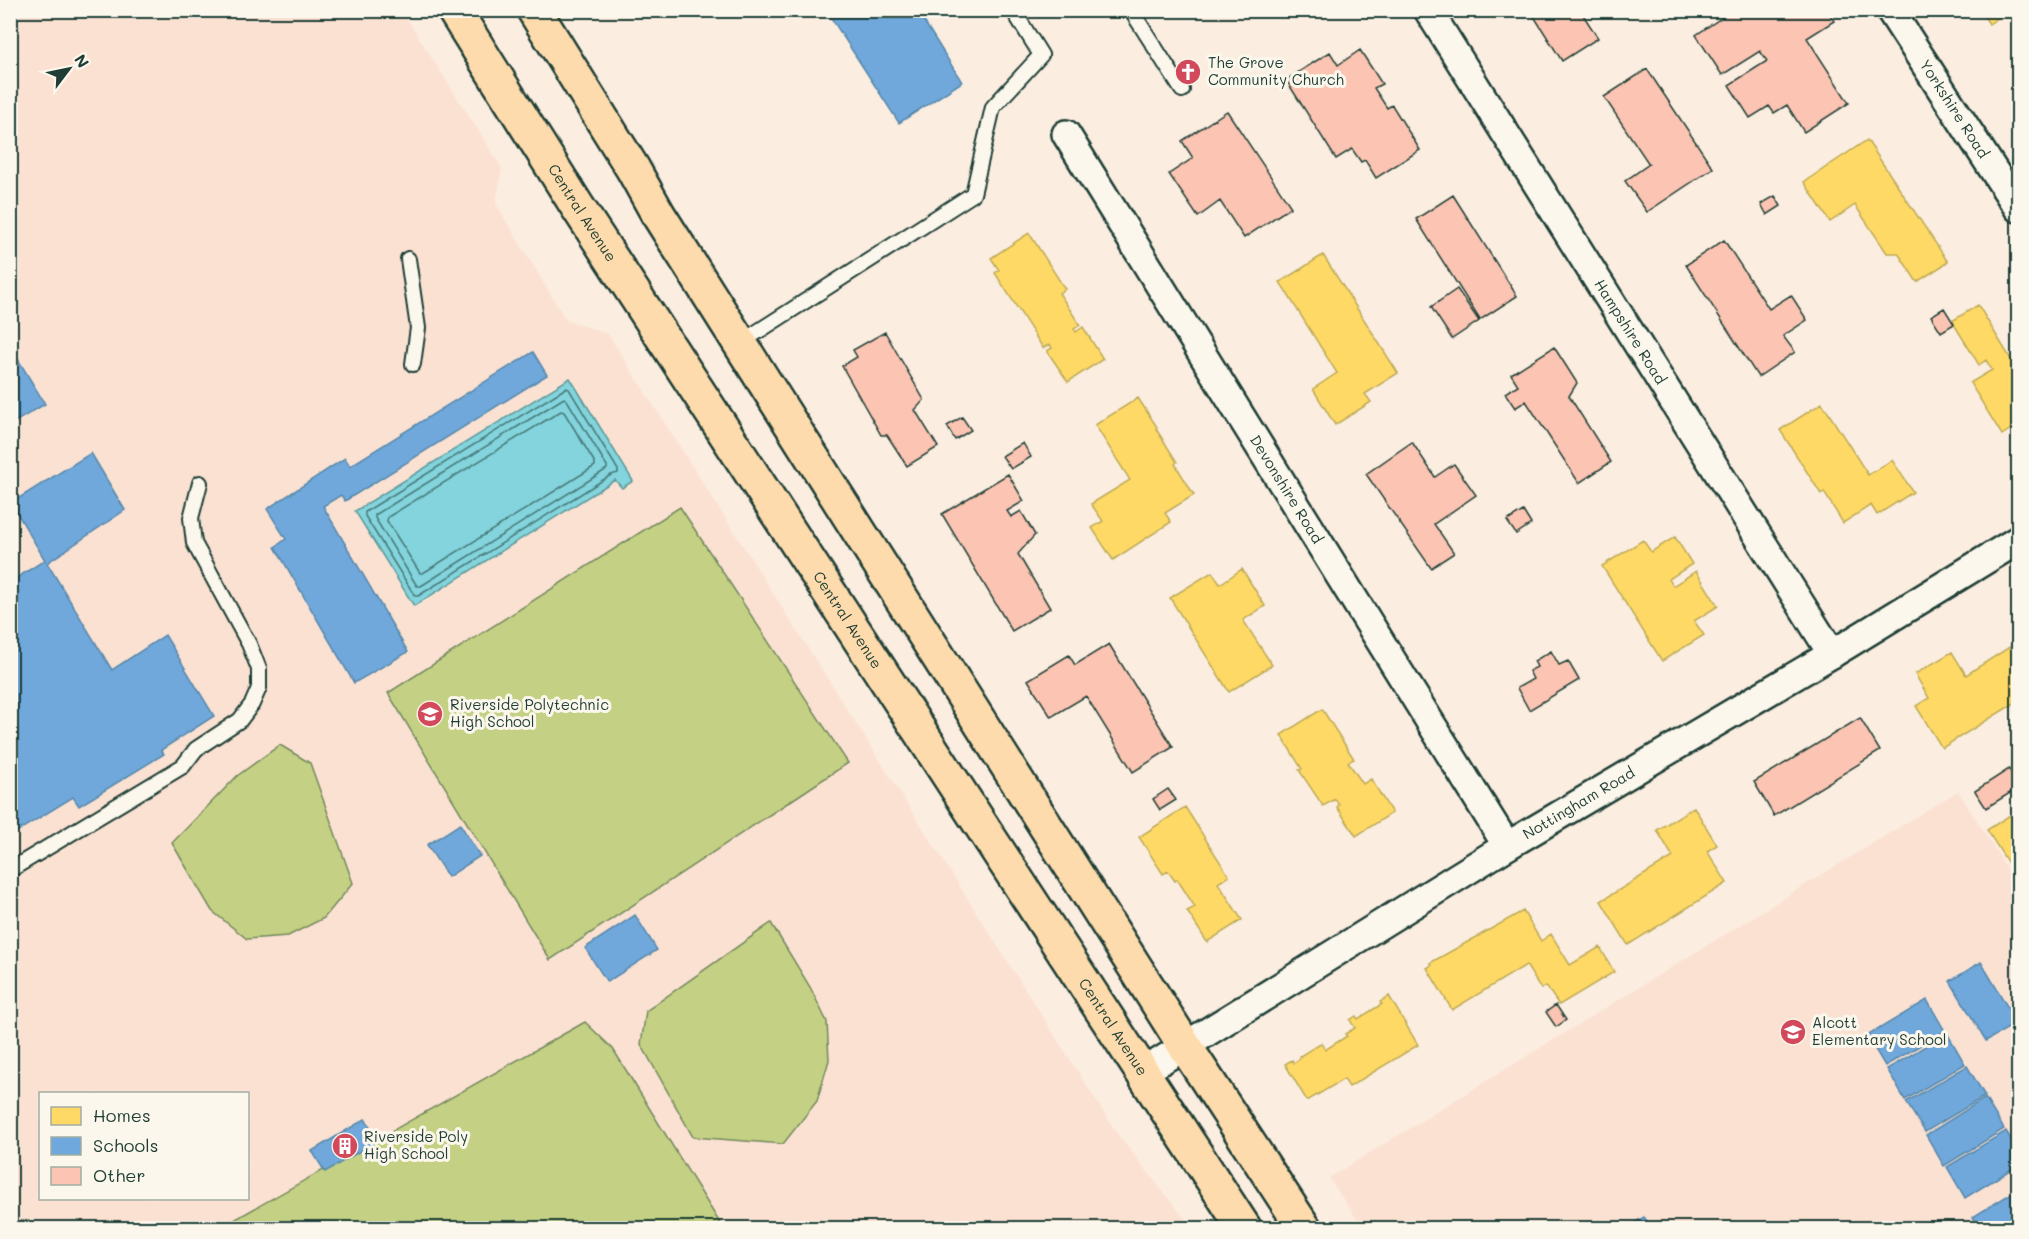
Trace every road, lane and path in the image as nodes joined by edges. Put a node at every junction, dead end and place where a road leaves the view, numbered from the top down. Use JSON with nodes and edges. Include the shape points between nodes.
{"nodes":[{"id":1,"x":454,"y":10,"type":"edge"},
{"id":2,"x":534,"y":10,"type":"edge"},
{"id":3,"x":1013,"y":10,"type":"edge"},
{"id":4,"x":1131,"y":10,"type":"edge"},
{"id":5,"x":1428,"y":10,"type":"edge"},
{"id":6,"x":1890,"y":10,"type":"edge"},
{"id":7,"x":1182,"y":90,"type":"dead end"},
{"id":8,"x":1066,"y":134,"type":"dead end"},
{"id":9,"x":2019,"y":208,"type":"edge"},
{"id":10,"x":408,"y":259,"type":"dead end"},
{"id":11,"x":740,"y":343,"type":"junction"},
{"id":12,"x":413,"y":364,"type":"dead end"},
{"id":13,"x":200,"y":483,"type":"dead end"},
{"id":14,"x":2019,"y":540,"type":"edge"},
{"id":15,"x":1832,"y":654,"type":"junction"},
{"id":16,"x":1507,"y":846,"type":"junction"},
{"id":17,"x":10,"y":870,"type":"edge"},
{"id":18,"x":1185,"y":1046,"type":"junction"},
{"id":19,"x":1143,"y":1072,"type":"junction"},
{"id":20,"x":1244,"y":1228,"type":"edge"},
{"id":21,"x":1304,"y":1228,"type":"edge"}],
"edges":[{"from":1,"to":19,"type":"main road","name":"Central Avenue","via":[[577,206]]},
{"from":2,"to":11,"type":"main road"},
{"from":3,"to":11,"type":"lane","via":[[1041,55],[993,107],[973,194]]},
{"from":4,"to":7,"type":"lane"},
{"from":5,"to":15,"type":"street","name":"Hampshire Road"},
{"from":6,"to":9,"type":"street","name":"Yorkshire Road"},
{"from":8,"to":16,"type":"street","name":"Devonshire Road"},
{"from":10,"to":12,"type":"lane","via":[[418,328]]},
{"from":11,"to":18,"type":"main road"},
{"from":13,"to":17,"type":"lane","via":[[191,518],[194,543],[259,669],[259,688],[252,704],[240,720],[196,749],[183,766]]},
{"from":14,"to":15,"type":"street","name":"Nottingham Road"},
{"from":15,"to":16,"type":"street","name":"Nottingham Road"},
{"from":16,"to":18,"type":"street","name":"Nottingham Road"},
{"from":18,"to":19,"type":"street","name":"Nottingham Road"},
{"from":18,"to":21,"type":"main road"},
{"from":19,"to":20,"type":"main road","name":"Central Avenue"}]}
